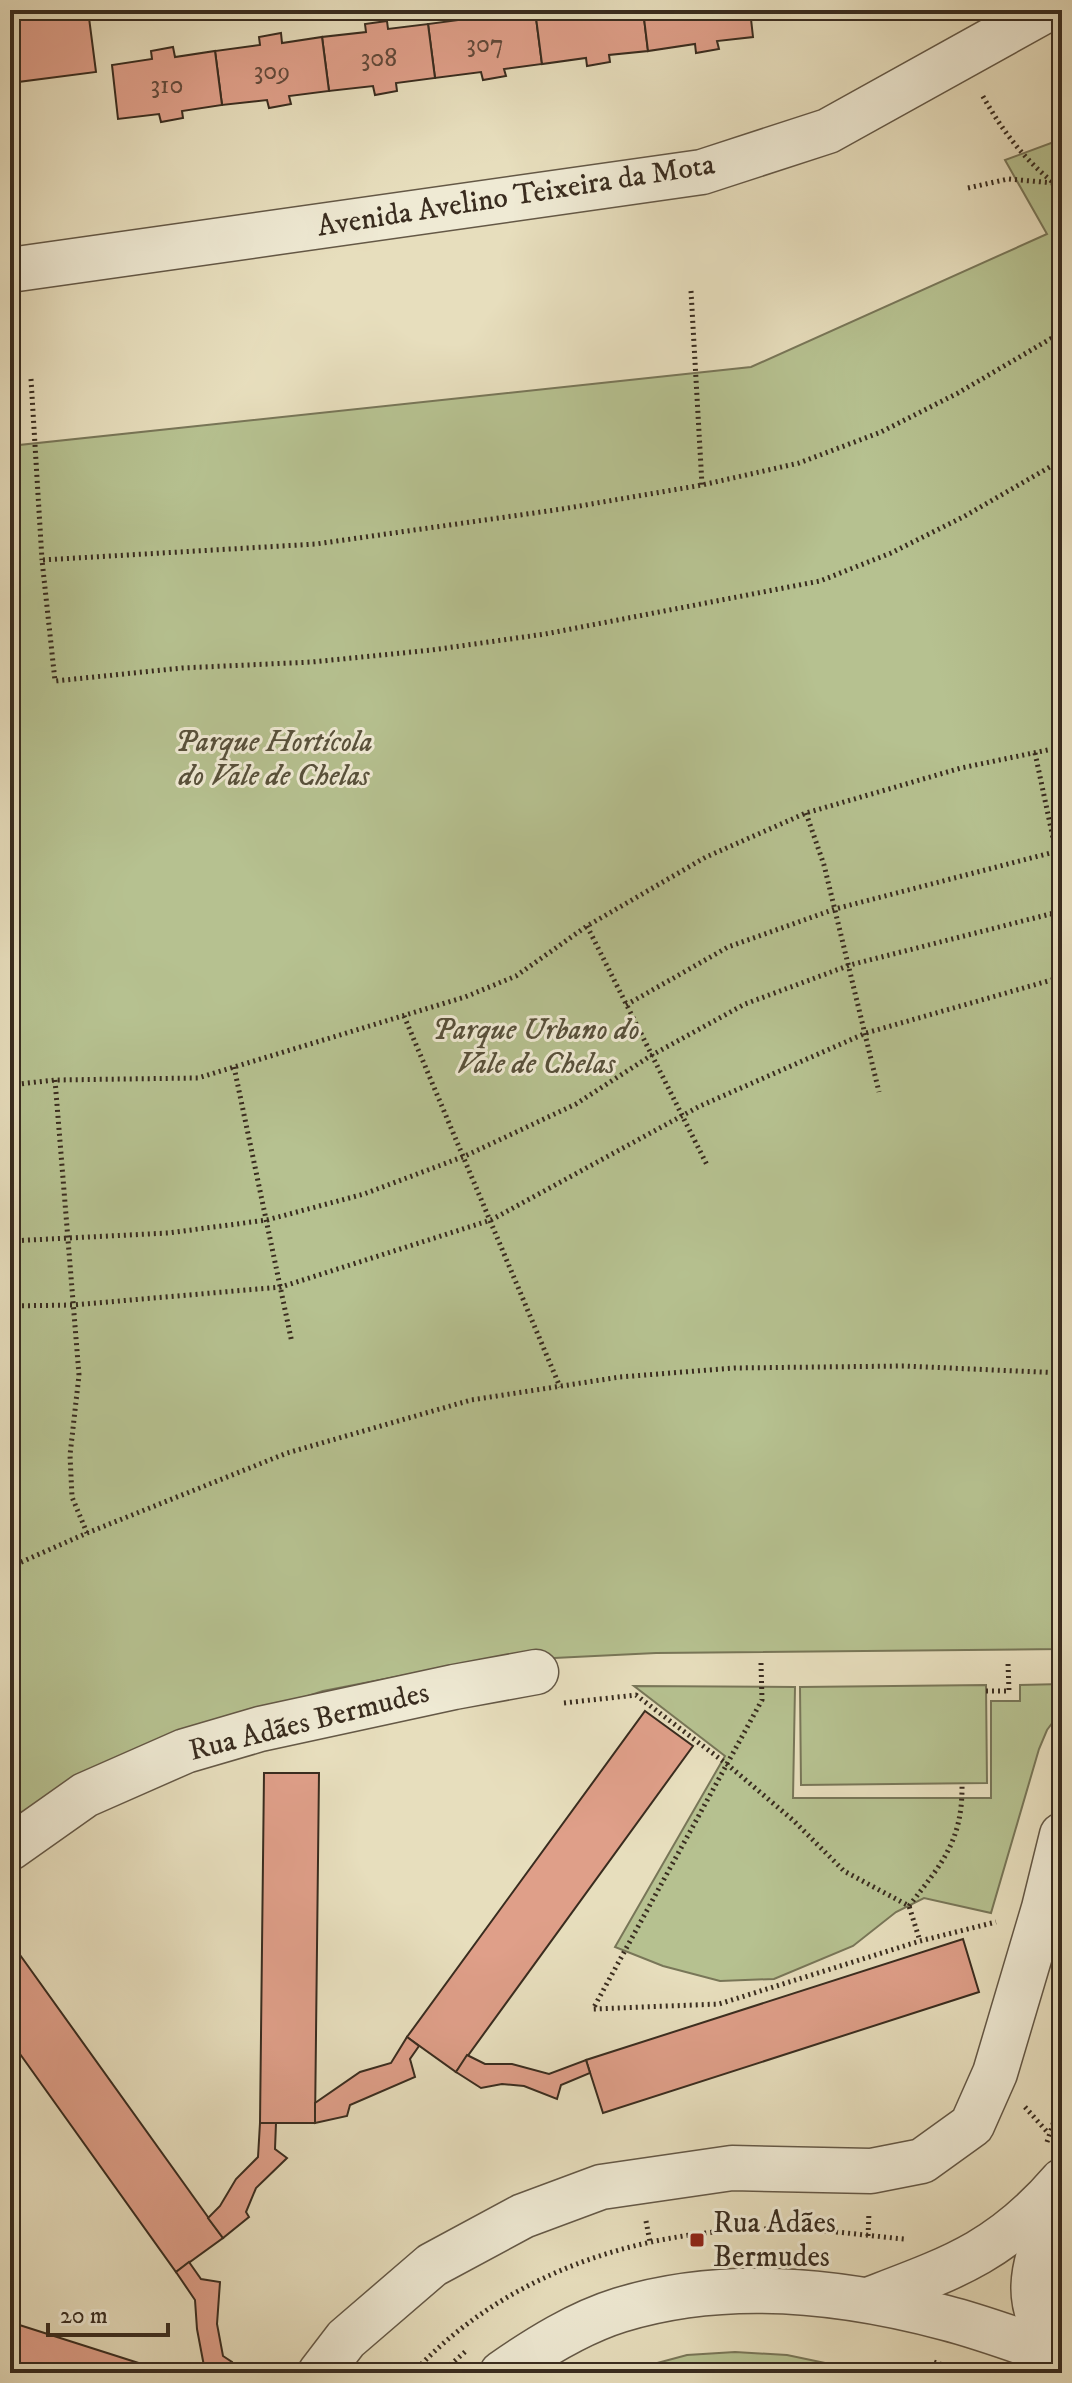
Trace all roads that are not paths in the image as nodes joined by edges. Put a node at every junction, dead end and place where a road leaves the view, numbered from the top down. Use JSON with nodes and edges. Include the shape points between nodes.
{"nodes":[{"id":1,"x":1046,"y":10,"type":"edge"},
{"id":2,"x":992,"y":35,"type":"edge"},
{"id":3,"x":10,"y":270,"type":"edge"},
{"id":4,"x":545,"y":1688,"type":"road end"},
{"id":5,"x":1062,"y":1835,"type":"edge"},
{"id":6,"x":10,"y":1848,"type":"edge"},
{"id":7,"x":1053,"y":2165,"type":"edge"},
{"id":8,"x":1062,"y":2191,"type":"edge"},
{"id":9,"x":868,"y":2300,"type":"junction"},
{"id":10,"x":1056,"y":2332,"type":"edge"},
{"id":11,"x":320,"y":2373,"type":"edge"},
{"id":12,"x":502,"y":2373,"type":"edge"}],
"edges":[{"from":1,"to":2,"type":"street","name":"Avenida Avelino Teixeira da Mota"},
{"from":2,"to":3,"type":"street","name":"Avenida Avelino Teixeira da Mota","via":[[828,131],[702,172]]},
{"from":4,"to":6,"type":"street","name":"Rua Adães Bermudes","via":[[454,1687],[185,1751],[85,1795]]},
{"from":5,"to":11,"type":"street","via":[[995,2073],[972,2125],[922,2161],[871,2171],[732,2168],[601,2187],[523,2216],[432,2265],[346,2339]]},
{"from":7,"to":9,"type":"street","via":[[1023,2223],[969,2260]]},
{"from":8,"to":10,"type":"street","via":[[1034,2273],[1032,2301]]},
{"from":9,"to":10,"type":"street","via":[[977,2328]]},
{"from":9,"to":12,"type":"street","via":[[786,2291],[696,2292],[618,2310],[542,2345]]}]}
